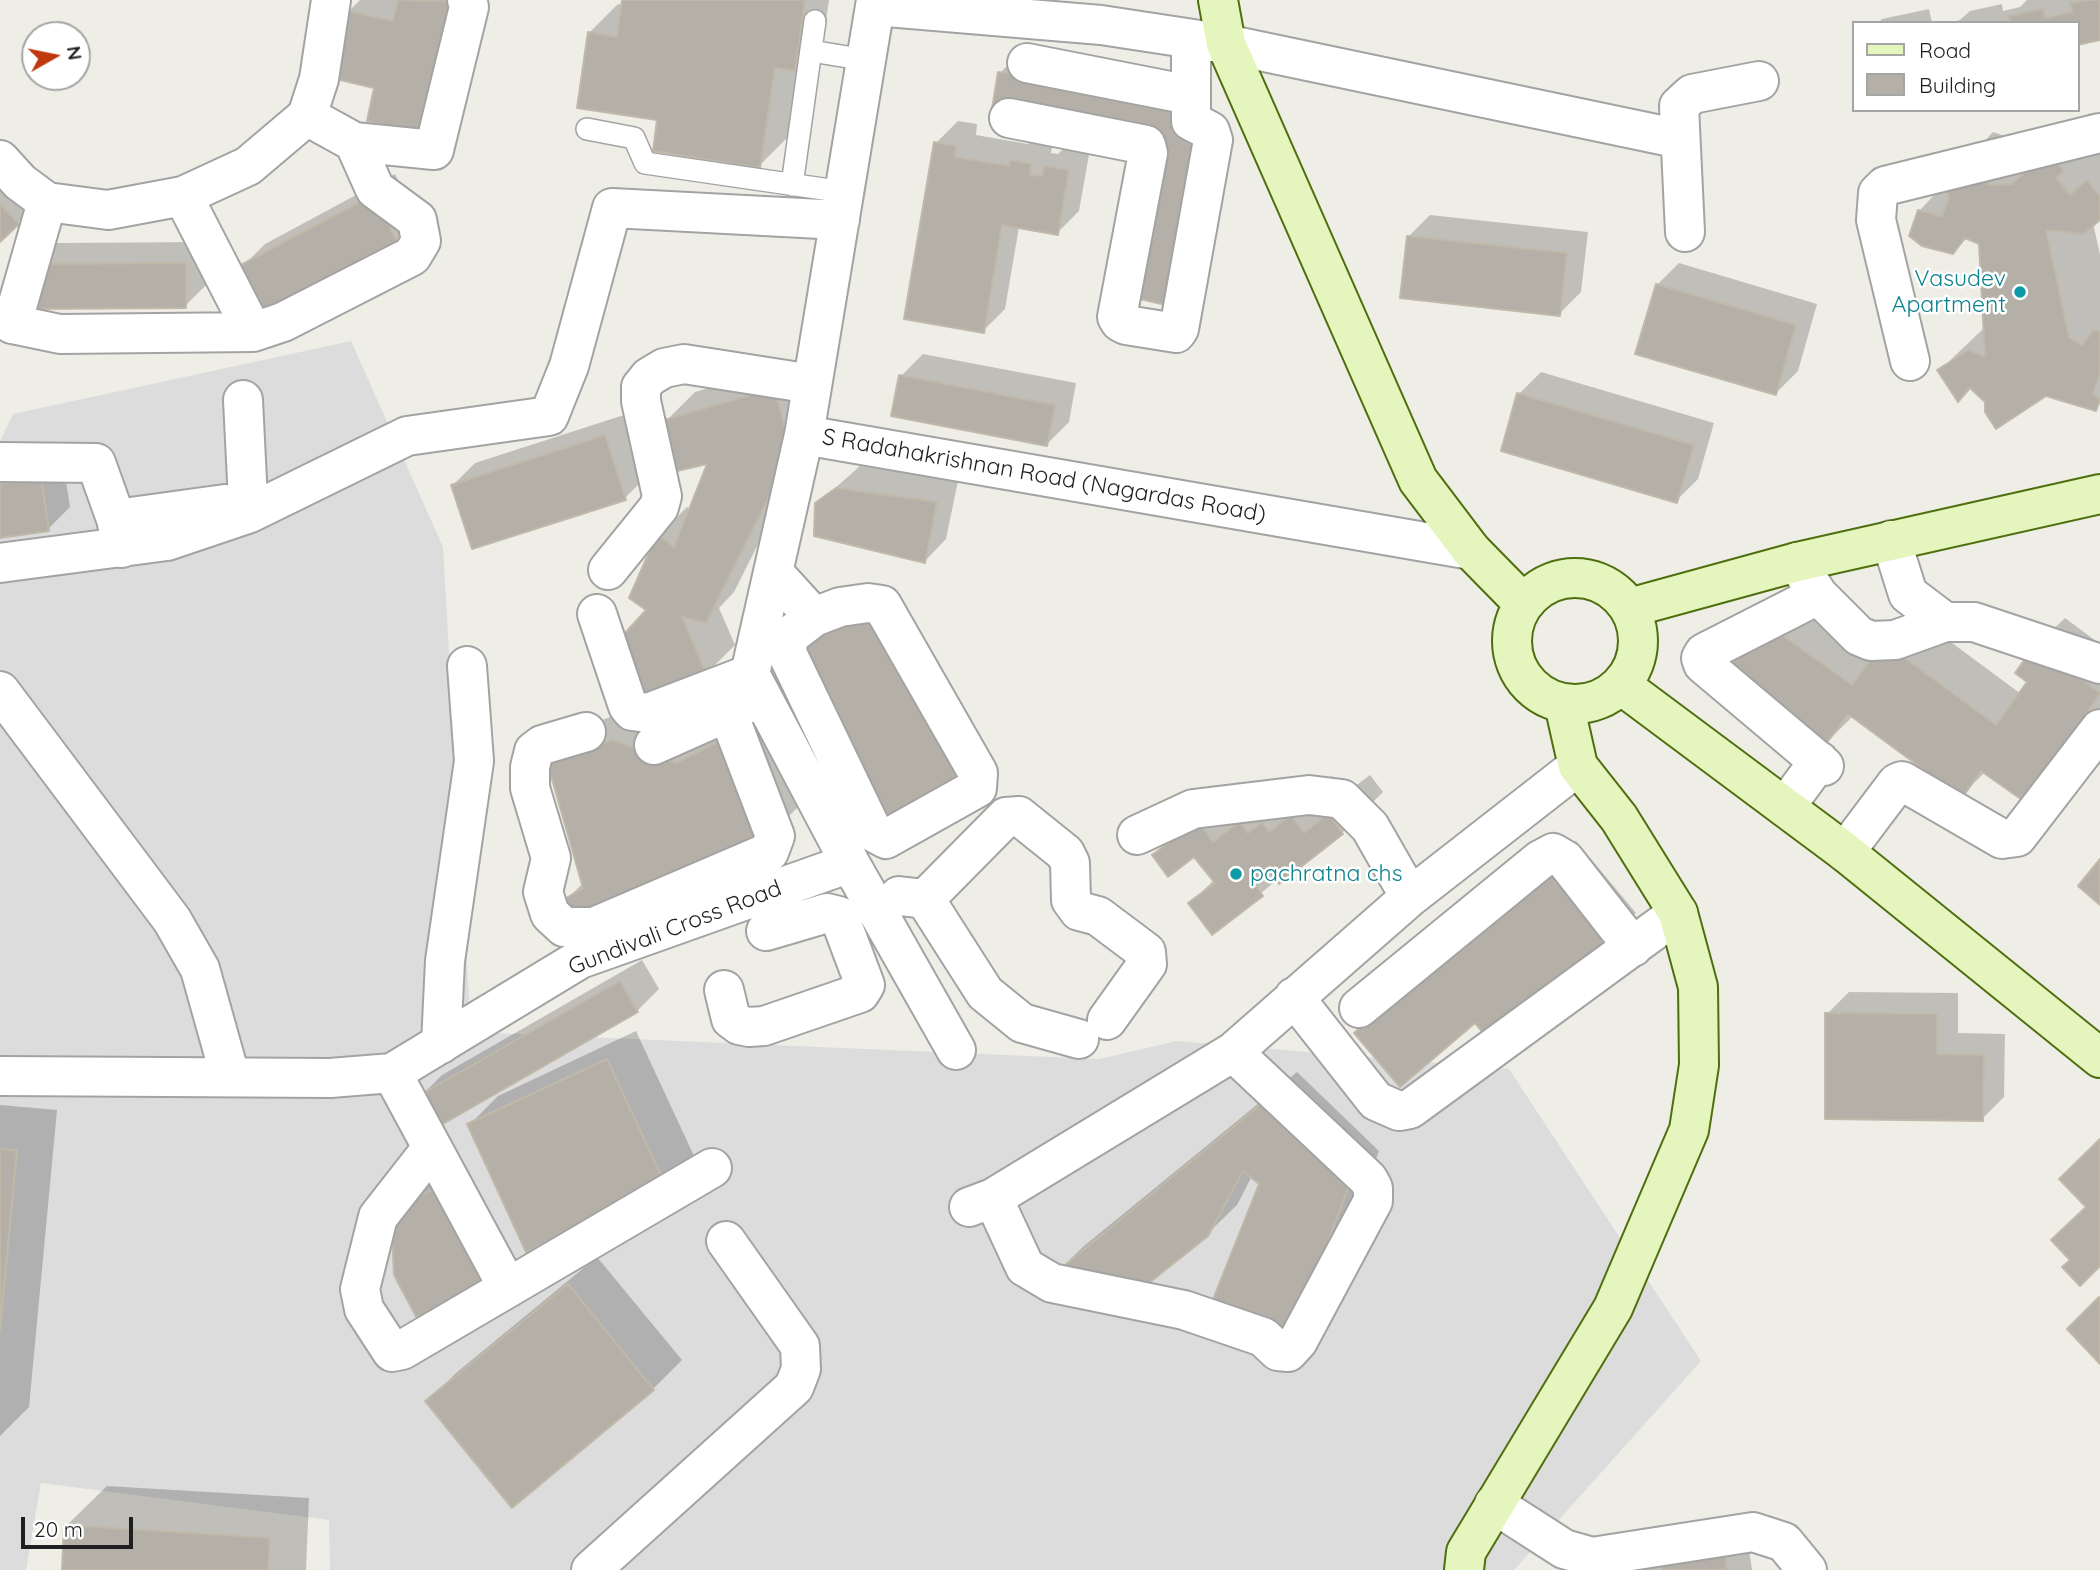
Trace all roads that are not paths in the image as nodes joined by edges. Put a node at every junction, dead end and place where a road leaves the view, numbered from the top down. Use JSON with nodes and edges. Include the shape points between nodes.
{"nodes":[{"id":1,"x":331,"y":0,"type":"edge"},
{"id":2,"x":467,"y":0,"type":"edge"},
{"id":3,"x":1218,"y":0,"type":"edge"},
{"id":4,"x":875,"y":3,"type":"edge"},
{"id":5,"x":815,"y":21,"type":"dead end"},
{"id":6,"x":1209,"y":41,"type":"junction"},
{"id":7,"x":811,"y":51,"type":"junction"},
{"id":8,"x":866,"y":60,"type":"junction"},
{"id":9,"x":1027,"y":63,"type":"dead end"},
{"id":10,"x":1759,"y":80,"type":"dead end"},
{"id":11,"x":1190,"y":95,"type":"junction"},
{"id":12,"x":307,"y":116,"type":"junction"},
{"id":13,"x":1009,"y":118,"type":"dead end"},
{"id":14,"x":587,"y":129,"type":"dead end"},
{"id":15,"x":2100,"y":133,"type":"edge"},
{"id":16,"x":1680,"y":139,"type":"junction"},
{"id":17,"x":354,"y":142,"type":"junction"},
{"id":18,"x":0,"y":160,"type":"edge"},
{"id":19,"x":792,"y":185,"type":"junction"},
{"id":20,"x":183,"y":196,"type":"junction"},
{"id":21,"x":47,"y":202,"type":"junction"},
{"id":22,"x":842,"y":206,"type":"junction"},
{"id":23,"x":1685,"y":232,"type":"dead end"},
{"id":24,"x":6,"y":320,"type":"edge"},
{"id":25,"x":253,"y":332,"type":"junction"},
{"id":26,"x":1910,"y":361,"type":"dead end"},
{"id":27,"x":812,"y":384,"type":"junction"},
{"id":28,"x":243,"y":400,"type":"dead end"},
{"id":29,"x":804,"y":435,"type":"junction"},
{"id":30,"x":0,"y":462,"type":"edge"},
{"id":31,"x":2100,"y":494,"type":"edge"},
{"id":32,"x":249,"y":507,"type":"junction"},
{"id":33,"x":119,"y":533,"type":"junction"},
{"id":34,"x":1891,"y":540,"type":"junction"},
{"id":35,"x":1471,"y":550,"type":"junction"},
{"id":36,"x":772,"y":560,"type":"junction"},
{"id":37,"x":1797,"y":562,"type":"junction"},
{"id":38,"x":0,"y":563,"type":"edge"},
{"id":39,"x":608,"y":570,"type":"dead end"},
{"id":40,"x":1818,"y":595,"type":"junction"},
{"id":41,"x":1523,"y":603,"type":"junction"},
{"id":42,"x":1629,"y":608,"type":"junction"},
{"id":43,"x":597,"y":614,"type":"dead end"},
{"id":44,"x":814,"y":617,"type":"junction"},
{"id":45,"x":748,"y":618,"type":"dead end"},
{"id":46,"x":1945,"y":622,"type":"junction"},
{"id":47,"x":2100,"y":664,"type":"edge"},
{"id":48,"x":467,"y":667,"type":"dead end"},
{"id":49,"x":757,"y":685,"type":"junction"},
{"id":50,"x":1621,"y":685,"type":"junction"},
{"id":51,"x":0,"y":691,"type":"edge"},
{"id":52,"x":1564,"y":704,"type":"junction"},
{"id":53,"x":728,"y":713,"type":"junction"},
{"id":54,"x":2100,"y":729,"type":"edge"},
{"id":55,"x":586,"y":732,"type":"dead end"},
{"id":56,"x":654,"y":745,"type":"dead end"},
{"id":57,"x":1578,"y":766,"type":"junction"},
{"id":58,"x":1785,"y":807,"type":"junction"},
{"id":59,"x":1137,"y":835,"type":"dead end"},
{"id":60,"x":1845,"y":852,"type":"junction"},
{"id":61,"x":858,"y":878,"type":"junction"},
{"id":62,"x":1410,"y":897,"type":"junction"},
{"id":63,"x":925,"y":899,"type":"junction"},
{"id":64,"x":1678,"y":914,"type":"junction"},
{"id":65,"x":767,"y":915,"type":"junction"},
{"id":66,"x":1633,"y":947,"type":"junction"},
{"id":67,"x":900,"y":949,"type":"junction"},
{"id":68,"x":859,"y":968,"type":"junction"},
{"id":69,"x":724,"y":990,"type":"dead end"},
{"id":70,"x":1294,"y":997,"type":"junction"},
{"id":71,"x":998,"y":1003,"type":"junction"},
{"id":72,"x":1359,"y":1009,"type":"dead end"},
{"id":73,"x":441,"y":1044,"type":"junction"},
{"id":74,"x":1233,"y":1052,"type":"junction"},
{"id":75,"x":2100,"y":1058,"type":"edge"},
{"id":76,"x":392,"y":1073,"type":"junction"},
{"id":77,"x":0,"y":1076,"type":"edge"},
{"id":78,"x":230,"y":1076,"type":"junction"},
{"id":79,"x":432,"y":1148,"type":"junction"},
{"id":80,"x":712,"y":1168,"type":"dead end"},
{"id":81,"x":726,"y":1241,"type":"dead end"},
{"id":82,"x":508,"y":1288,"type":"junction"},
{"id":83,"x":1494,"y":1504,"type":"junction"},
{"id":84,"x":591,"y":1570,"type":"edge"},
{"id":85,"x":1464,"y":1570,"type":"edge"},
{"id":86,"x":1807,"y":1570,"type":"edge"}],
"edges":[{"from":1,"to":12,"type":"street","via":[[319,79]]},
{"from":2,"to":17,"type":"street","via":[[434,150]]},
{"from":3,"to":6,"type":"street"},
{"from":4,"to":6,"type":"street","via":[[1101,25]]},
{"from":4,"to":8,"type":"street","name":"S Radahakrishnan Road (Nagardas Road)"},
{"from":5,"to":7,"type":"lane"},
{"from":6,"to":11,"type":"street"},
{"from":6,"to":16,"type":"street"},
{"from":6,"to":35,"type":"street","via":[[1418,480]]},
{"from":7,"to":8,"type":"lane"},
{"from":7,"to":19,"type":"lane"},
{"from":8,"to":22,"type":"street","name":"S Radahakrishnan Road (Nagardas Road)"},
{"from":9,"to":11,"type":"street"},
{"from":10,"to":16,"type":"street","via":[[1684,99],[1679,106]]},
{"from":11,"to":13,"type":"street","via":[[1191,121],[1210,131],[1213,140],[1179,330],[1171,334],[1126,326],[1117,317],[1146,145]]},
{"from":12,"to":17,"type":"street"},
{"from":12,"to":20,"type":"street","via":[[248,166]]},
{"from":14,"to":19,"type":"lane","via":[[634,138],[645,163]]},
{"from":15,"to":26,"type":"street","via":[[1885,186],[1878,193],[1874,211]]},
{"from":16,"to":23,"type":"street"},
{"from":17,"to":25,"type":"street","via":[[375,189],[417,220],[419,248],[412,256],[283,322]]},
{"from":18,"to":21,"type":"street"},
{"from":19,"to":22,"type":"lane"},
{"from":20,"to":21,"type":"street","via":[[108,210]]},
{"from":20,"to":25,"type":"street"},
{"from":21,"to":24,"type":"street"},
{"from":22,"to":27,"type":"street","name":"S Radahakrishnan Road (Nagardas Road)"},
{"from":22,"to":32,"type":"street","via":[[612,208],[569,366],[549,416],[407,436]]},
{"from":24,"to":25,"type":"street","via":[[60,334]]},
{"from":27,"to":29,"type":"street","name":"S Radahakrishnan Road (Nagardas Road)"},
{"from":27,"to":39,"type":"street","via":[[684,364],[649,377],[641,387],[640,401],[662,496],[659,507]]},
{"from":28,"to":32,"type":"street"},
{"from":29,"to":35,"type":"street","name":"S Radahakrishnan Road (Nagardas Road)"},
{"from":29,"to":36,"type":"street","via":[[785,488]]},
{"from":30,"to":33,"type":"street","via":[[96,463]]},
{"from":31,"to":34,"type":"street"},
{"from":32,"to":33,"type":"street","via":[[167,541]]},
{"from":33,"to":38,"type":"street"},
{"from":34,"to":37,"type":"street"},
{"from":34,"to":46,"type":"street","via":[[1908,594]]},
{"from":35,"to":41,"type":"street"},
{"from":36,"to":44,"type":"street"},
{"from":36,"to":45,"type":"street"},
{"from":36,"to":49,"type":"street"},
{"from":37,"to":40,"type":"street"},
{"from":37,"to":42,"type":"street"},
{"from":40,"to":46,"type":"street","via":[[1871,642],[1895,640]]},
{"from":40,"to":58,"type":"street","via":[[1701,658],[1821,764]]},
{"from":41,"to":42,"type":"street","via":[[1558,580],[1578,578],[1607,587]]},
{"from":41,"to":52,"type":"street","via":[[1511,644],[1516,665],[1527,683],[1543,696]]},
{"from":42,"to":50,"type":"street","via":[[1638,648]]},
{"from":43,"to":49,"type":"street","via":[[632,711],[648,713]]},
{"from":44,"to":44,"type":"street","via":[[788,637],[787,653],[873,832],[886,839],[977,788],[978,774],[882,605],[840,607]]},
{"from":46,"to":47,"type":"street","via":[[1974,622]]},
{"from":48,"to":73,"type":"street","via":[[474,761],[445,961]]},
{"from":49,"to":53,"type":"street"},
{"from":49,"to":61,"type":"street"},
{"from":50,"to":52,"type":"street","via":[[1584,704]]},
{"from":50,"to":58,"type":"street"},
{"from":51,"to":78,"type":"street","via":[[172,920],[200,968]]},
{"from":52,"to":57,"type":"street"},
{"from":53,"to":55,"type":"street","via":[[775,836],[769,852],[594,927],[564,927],[550,914],[543,892],[551,858],[530,788],[530,767],[534,751],[542,745]]},
{"from":53,"to":56,"type":"street"},
{"from":54,"to":60,"type":"street","via":[[2017,837],[2002,839],[1902,781]]},
{"from":57,"to":62,"type":"street"},
{"from":57,"to":64,"type":"street","via":[[1619,818]]},
{"from":58,"to":60,"type":"street"},
{"from":59,"to":62,"type":"street","via":[[1193,809],[1309,794],[1342,799],[1370,827]]},
{"from":60,"to":75,"type":"street"},
{"from":61,"to":63,"type":"street"},
{"from":61,"to":65,"type":"street","name":"Gundivali Cross Road"},
{"from":61,"to":67,"type":"street"},
{"from":62,"to":70,"type":"street"},
{"from":63,"to":71,"type":"street","via":[[985,993]]},
{"from":63,"to":71,"type":"street","via":[[1006,817],[1019,816],[1065,853],[1070,863],[1071,900],[1079,911],[1098,916],[1146,952],[1147,964],[1093,1030],[1022,1023]]},
{"from":64,"to":66,"type":"street"},
{"from":64,"to":83,"type":"street","via":[[1698,987],[1699,1065],[1689,1130],[1613,1308]]},
{"from":65,"to":68,"type":"street","via":[[839,916]]},
{"from":65,"to":73,"type":"street","name":"Gundivali Cross Road","via":[[580,959]]},
{"from":66,"to":70,"type":"street","via":[[1419,1106],[1399,1111],[1376,1101]]},
{"from":66,"to":72,"type":"street","via":[[1565,860],[1553,853]]},
{"from":67,"to":68,"type":"street"},
{"from":67,"to":71,"type":"street","via":[[952,1042]]},
{"from":68,"to":69,"type":"street","via":[[864,985],[860,993],[764,1026],[739,1025],[731,1019]]},
{"from":70,"to":74,"type":"street"},
{"from":73,"to":76,"type":"street","name":"Gundivali Cross Road"},
{"from":74,"to":74,"type":"street","via":[[981,1202],[1025,1267],[1052,1283],[1184,1310],[1263,1337],[1278,1351],[1288,1352],[1373,1201],[1373,1188]]},
{"from":76,"to":78,"type":"street","name":"Gundivali Cross Road","via":[[330,1078]]},
{"from":76,"to":79,"type":"street"},
{"from":77,"to":78,"type":"street","name":"Gundivali Cross Road"},
{"from":79,"to":82,"type":"street"},
{"from":79,"to":82,"type":"street","via":[[378,1217],[360,1289],[365,1309],[388,1350],[398,1352]]},
{"from":80,"to":82,"type":"street"},
{"from":81,"to":84,"type":"street","via":[[800,1346],[801,1370],[794,1387]]},
{"from":83,"to":85,"type":"street","via":[[1466,1552]]},
{"from":83,"to":86,"type":"street","via":[[1564,1549],[1592,1557],[1753,1532],[1784,1542]]}]}
